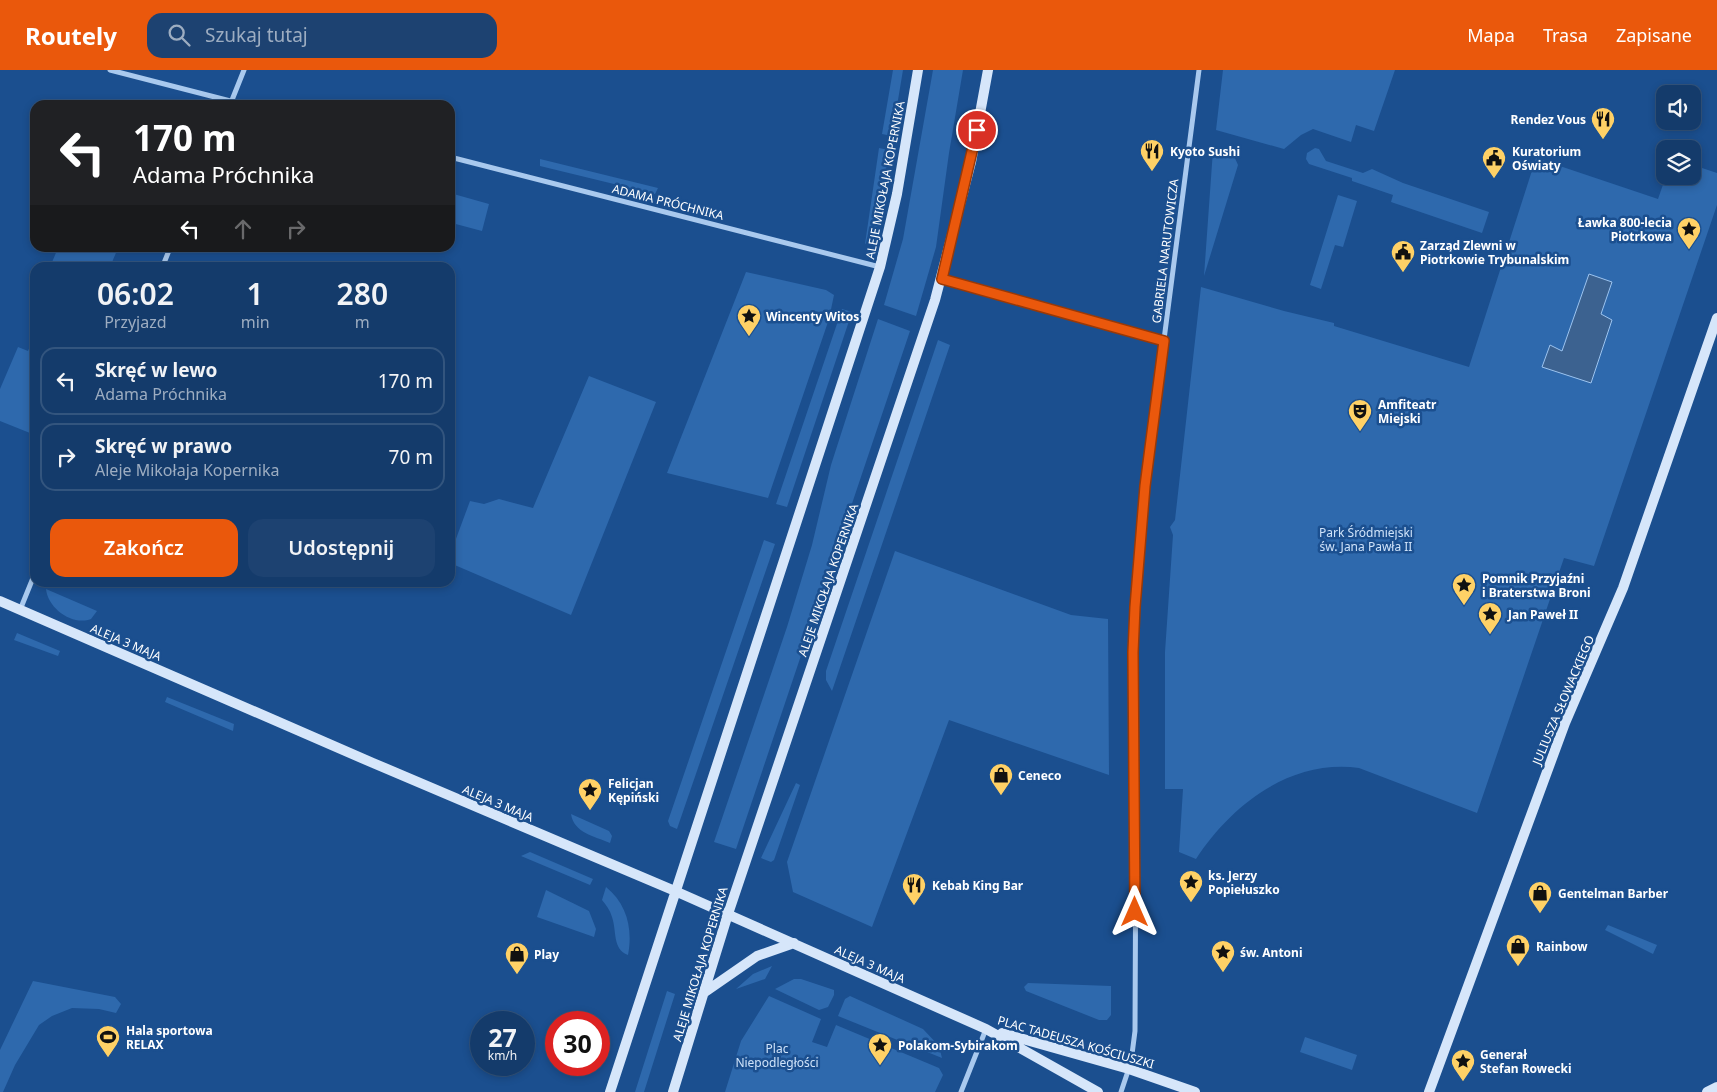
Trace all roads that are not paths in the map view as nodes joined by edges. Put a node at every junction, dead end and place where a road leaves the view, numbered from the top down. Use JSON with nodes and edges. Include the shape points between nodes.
{"nodes":[{"id":1,"x":110,"y":70,"type":"edge"},
{"id":2,"x":244,"y":70,"type":"edge"},
{"id":3,"x":918,"y":70,"type":"edge"},
{"id":4,"x":988,"y":70,"type":"edge"},
{"id":5,"x":1199,"y":70,"type":"edge"},
{"id":6,"x":219,"y":100,"type":"edge"},
{"id":7,"x":231,"y":100,"type":"edge"},
{"id":8,"x":455,"y":158,"type":"edge"},
{"id":9,"x":880,"y":267,"type":"junction"},
{"id":10,"x":942,"y":279,"type":"junction"},
{"id":11,"x":1717,"y":318,"type":"edge"},
{"id":12,"x":1164,"y":341,"type":"junction"},
{"id":13,"x":30,"y":585,"type":"edge"},
{"id":14,"x":0,"y":601,"type":"edge"},
{"id":15,"x":20,"y":610,"type":"junction"},
{"id":16,"x":675,"y":891,"type":"junction"},
{"id":17,"x":728,"y":914,"type":"junction"},
{"id":18,"x":794,"y":943,"type":"junction"},
{"id":19,"x":705,"y":992,"type":"junction"},
{"id":20,"x":986,"y":1028,"type":"junction"},
{"id":21,"x":1129,"y":1069,"type":"junction"},
{"id":22,"x":1717,"y":1086,"type":"edge"},
{"id":23,"x":610,"y":1092,"type":"edge"},
{"id":24,"x":673,"y":1092,"type":"edge"},
{"id":25,"x":960,"y":1092,"type":"edge"},
{"id":26,"x":1098,"y":1092,"type":"edge"},
{"id":27,"x":1121,"y":1092,"type":"edge"},
{"id":28,"x":1195,"y":1092,"type":"edge"},
{"id":29,"x":1429,"y":1092,"type":"edge"},
{"id":30,"x":1707,"y":1092,"type":"edge"}],
"edges":[{"from":1,"to":6,"type":"street"},
{"from":2,"to":7,"type":"street"},
{"from":3,"to":9,"type":"street","name":"ALEJE MIKOŁAJA KOPERNIKA","via":[[897,194]]},
{"from":4,"to":10,"type":"street","name":"ALEJE MIKOŁAJA KOPERNIKA","via":[[971,162]]},
{"from":5,"to":12,"type":"street","name":"GABRIELA NARUTOWICZA"},
{"from":8,"to":9,"type":"street","name":"ADAMA PRÓCHNIKA"},
{"from":9,"to":16,"type":"street","name":"ALEJE MIKOŁAJA KOPERNIKA"},
{"from":10,"to":12,"type":"street"},
{"from":10,"to":17,"type":"street","name":"ALEJE MIKOŁAJA KOPERNIKA"},
{"from":11,"to":29,"type":"street","name":"JULIUSZA SŁOWACKIEGO","via":[[1623,588],[1562,732]]},
{"from":12,"to":21,"type":"street","name":"GABRIELA NARUTOWICZA","via":[[1143,509],[1133,644],[1135,1031]]},
{"from":13,"to":15,"type":"street"},
{"from":14,"to":15,"type":"street","name":"ALEJA 3 MAJA"},
{"from":15,"to":16,"type":"street","name":"ALEJA 3 MAJA"},
{"from":16,"to":17,"type":"street","name":"ALEJA 3 MAJA"},
{"from":16,"to":23,"type":"street","name":"ALEJE MIKOŁAJA KOPERNIKA"},
{"from":17,"to":18,"type":"street","name":"ALEJA 3 MAJA"},
{"from":17,"to":19,"type":"street","name":"ALEJE MIKOŁAJA KOPERNIKA"},
{"from":18,"to":19,"type":"street","via":[[751,959]]},
{"from":18,"to":20,"type":"street","name":"ALEJA 3 MAJA"},
{"from":19,"to":24,"type":"street","name":"ALEJE MIKOŁAJA KOPERNIKA"},
{"from":20,"to":21,"type":"street","name":"PLAC TADEUSZA KOŚCIUSZKI"},
{"from":20,"to":25,"type":"street"},
{"from":20,"to":26,"type":"street","name":"PLAC TADEUSZA KOŚCIUSZKI"},
{"from":21,"to":27,"type":"street","name":"GABRIELA NARUTOWICZA"},
{"from":21,"to":28,"type":"street","name":"PLAC TADEUSZA KOŚCIUSZKI"},
{"from":22,"to":30,"type":"street"}]}
